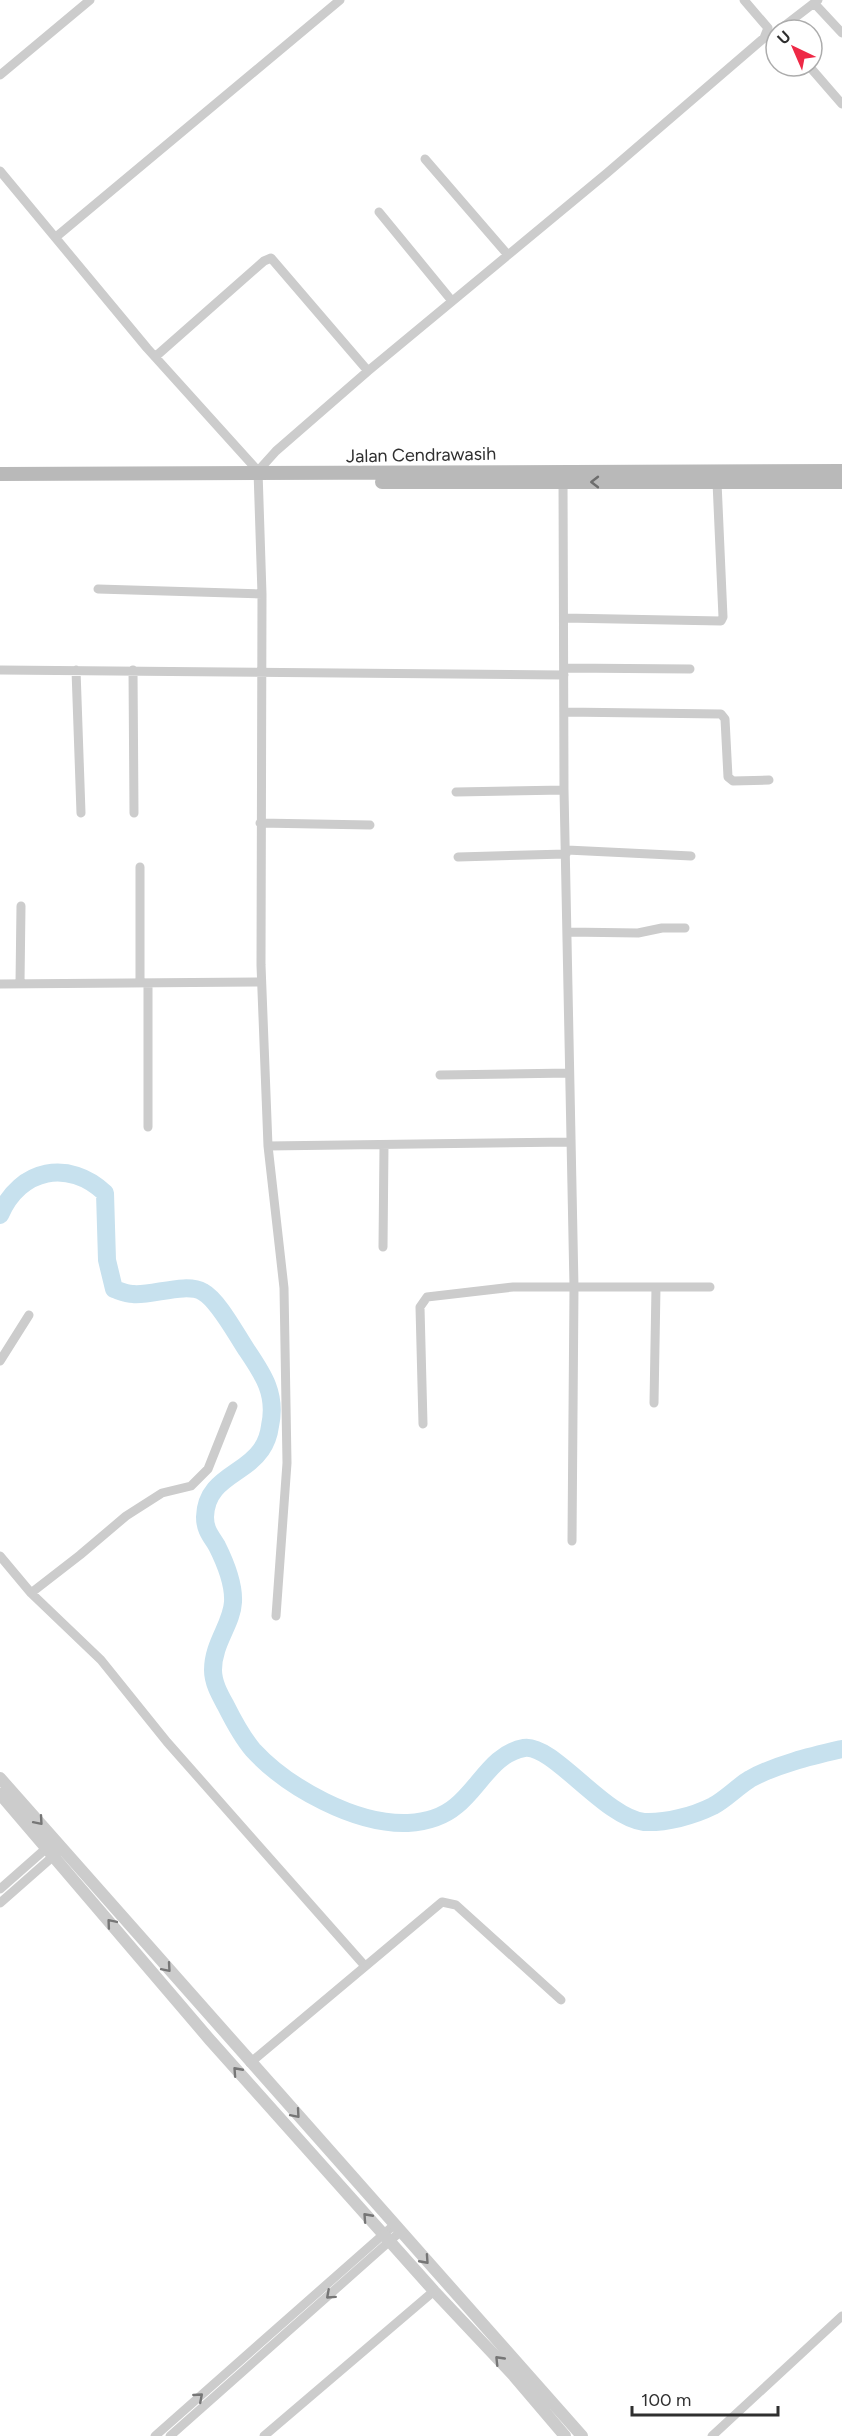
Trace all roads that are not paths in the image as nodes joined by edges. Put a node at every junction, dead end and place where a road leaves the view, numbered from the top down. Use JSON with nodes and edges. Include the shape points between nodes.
{"nodes":[{"id":1,"x":90,"y":0,"type":"edge"},
{"id":2,"x":340,"y":0,"type":"edge"},
{"id":3,"x":744,"y":0,"type":"edge"},
{"id":4,"x":816,"y":1,"type":"edge"},
{"id":5,"x":791,"y":18,"type":"edge"},
{"id":6,"x":764,"y":20,"type":"edge"},
{"id":7,"x":842,"y":33,"type":"edge"},
{"id":8,"x":764,"y":38,"type":"edge"},
{"id":9,"x":0,"y":75,"type":"edge"},
{"id":10,"x":819,"y":78,"type":"edge"},
{"id":11,"x":842,"y":104,"type":"edge"},
{"id":12,"x":424,"y":159,"type":"dead end"},
{"id":13,"x":0,"y":171,"type":"edge"},
{"id":14,"x":379,"y":212,"type":"dead end"},
{"id":15,"x":56,"y":237,"type":"junction"},
{"id":16,"x":508,"y":255,"type":"junction"},
{"id":17,"x":452,"y":301,"type":"junction"},
{"id":18,"x":155,"y":357,"type":"junction"},
{"id":19,"x":369,"y":371,"type":"junction"},
{"id":20,"x":842,"y":471,"type":"edge"},
{"id":21,"x":0,"y":474,"type":"edge"},
{"id":22,"x":258,"y":476,"type":"junction"},
{"id":23,"x":563,"y":477,"type":"junction"},
{"id":24,"x":717,"y":482,"type":"junction"},
{"id":25,"x":842,"y":482,"type":"edge"},
{"id":26,"x":0,"y":483,"type":"edge"},
{"id":27,"x":98,"y":589,"type":"dead end"},
{"id":28,"x":261,"y":594,"type":"junction"},
{"id":29,"x":564,"y":618,"type":"junction"},
{"id":30,"x":690,"y":669,"type":"dead end"},
{"id":31,"x":0,"y":670,"type":"edge"},
{"id":32,"x":76,"y":670,"type":"junction"},
{"id":33,"x":133,"y":670,"type":"junction"},
{"id":34,"x":260,"y":671,"type":"junction"},
{"id":35,"x":564,"y":672,"type":"junction"},
{"id":36,"x":564,"y":712,"type":"junction"},
{"id":37,"x":769,"y":780,"type":"dead end"},
{"id":38,"x":564,"y":790,"type":"junction"},
{"id":39,"x":456,"y":792,"type":"dead end"},
{"id":40,"x":81,"y":813,"type":"dead end"},
{"id":41,"x":134,"y":813,"type":"dead end"},
{"id":42,"x":260,"y":823,"type":"junction"},
{"id":43,"x":370,"y":825,"type":"dead end"},
{"id":44,"x":567,"y":852,"type":"junction"},
{"id":45,"x":691,"y":856,"type":"dead end"},
{"id":46,"x":458,"y":857,"type":"dead end"},
{"id":47,"x":140,"y":867,"type":"dead end"},
{"id":48,"x":21,"y":906,"type":"dead end"},
{"id":49,"x":685,"y":928,"type":"dead end"},
{"id":50,"x":568,"y":932,"type":"junction"},
{"id":51,"x":261,"y":982,"type":"junction"},
{"id":52,"x":20,"y":983,"type":"junction"},
{"id":53,"x":144,"y":983,"type":"junction"},
{"id":54,"x":0,"y":984,"type":"edge"},
{"id":55,"x":569,"y":1073,"type":"junction"},
{"id":56,"x":440,"y":1075,"type":"dead end"},
{"id":57,"x":148,"y":1127,"type":"dead end"},
{"id":58,"x":571,"y":1142,"type":"junction"},
{"id":59,"x":384,"y":1145,"type":"junction"},
{"id":60,"x":268,"y":1146,"type":"junction"},
{"id":61,"x":383,"y":1247,"type":"dead end"},
{"id":62,"x":574,"y":1287,"type":"junction"},
{"id":63,"x":656,"y":1287,"type":"junction"},
{"id":64,"x":710,"y":1287,"type":"dead end"},
{"id":65,"x":29,"y":1314,"type":"dead end"},
{"id":66,"x":0,"y":1361,"type":"edge"},
{"id":67,"x":654,"y":1402,"type":"dead end"},
{"id":68,"x":233,"y":1406,"type":"dead end"},
{"id":69,"x":423,"y":1424,"type":"dead end"},
{"id":70,"x":572,"y":1541,"type":"dead end"},
{"id":71,"x":0,"y":1556,"type":"edge"},
{"id":72,"x":31,"y":1593,"type":"junction"},
{"id":73,"x":276,"y":1616,"type":"dead end"},
{"id":74,"x":0,"y":1778,"type":"edge"},
{"id":75,"x":0,"y":1794,"type":"edge"},
{"id":76,"x":55,"y":1848,"type":"junction"},
{"id":77,"x":0,"y":1889,"type":"edge"},
{"id":78,"x":0,"y":1903,"type":"edge"},
{"id":79,"x":365,"y":1966,"type":"junction"},
{"id":80,"x":561,"y":2000,"type":"dead end"},
{"id":81,"x":250,"y":2063,"type":"junction"},
{"id":82,"x":397,"y":2229,"type":"junction"},
{"id":83,"x":386,"y":2239,"type":"junction"},
{"id":84,"x":434,"y":2292,"type":"junction"},
{"id":85,"x":842,"y":2316,"type":"edge"},
{"id":86,"x":518,"y":2372,"type":"junction"},
{"id":87,"x":155,"y":2436,"type":"edge"},
{"id":88,"x":170,"y":2436,"type":"edge"},
{"id":89,"x":264,"y":2436,"type":"edge"},
{"id":90,"x":565,"y":2436,"type":"edge"},
{"id":91,"x":582,"y":2436,"type":"edge"},
{"id":92,"x":712,"y":2436,"type":"edge"}],
"edges":[{"from":1,"to":9,"type":"street"},
{"from":2,"to":15,"type":"street"},
{"from":3,"to":6,"type":"street"},
{"from":4,"to":5,"type":"street"},
{"from":4,"to":7,"type":"street"},
{"from":8,"to":16,"type":"street"},
{"from":10,"to":11,"type":"street"},
{"from":12,"to":16,"type":"street"},
{"from":13,"to":15,"type":"street"},
{"from":14,"to":17,"type":"street"},
{"from":15,"to":18,"type":"street"},
{"from":16,"to":17,"type":"street"},
{"from":17,"to":19,"type":"street"},
{"from":18,"to":19,"type":"street","via":[[271,258]]},
{"from":18,"to":22,"type":"street"},
{"from":19,"to":22,"type":"street","via":[[276,452]]},
{"from":20,"to":23,"type":"main road","name":"Jalan Cendrawasih"},
{"from":21,"to":22,"type":"main road","name":"Jalan Cendrawasih"},
{"from":22,"to":23,"type":"main road","name":"Jalan Cendrawasih"},
{"from":22,"to":26,"type":"main road","name":"Jalan Cendrawasih"},
{"from":22,"to":28,"type":"street"},
{"from":24,"to":23,"type":"main road","name":"Jalan Cendrawasih","one_way":true},
{"from":23,"to":29,"type":"street"},
{"from":24,"to":25,"type":"main road","name":"Jalan Cendrawasih"},
{"from":24,"to":29,"type":"street","via":[[723,617],[720,621]]},
{"from":27,"to":28,"type":"street"},
{"from":28,"to":34,"type":"street"},
{"from":29,"to":35,"type":"street"},
{"from":30,"to":35,"type":"street"},
{"from":31,"to":32,"type":"street"},
{"from":32,"to":33,"type":"street"},
{"from":32,"to":40,"type":"street"},
{"from":33,"to":34,"type":"street"},
{"from":33,"to":41,"type":"street"},
{"from":34,"to":35,"type":"street"},
{"from":34,"to":42,"type":"street"},
{"from":35,"to":36,"type":"street"},
{"from":36,"to":37,"type":"street","via":[[721,714],[725,719],[728,777],[733,781]]},
{"from":36,"to":38,"type":"street"},
{"from":38,"to":39,"type":"street"},
{"from":38,"to":44,"type":"street"},
{"from":42,"to":43,"type":"street"},
{"from":42,"to":51,"type":"street"},
{"from":44,"to":45,"type":"street"},
{"from":44,"to":46,"type":"street"},
{"from":44,"to":50,"type":"street"},
{"from":47,"to":53,"type":"street"},
{"from":48,"to":52,"type":"street"},
{"from":49,"to":50,"type":"street","via":[[638,933]]},
{"from":50,"to":55,"type":"street"},
{"from":51,"to":53,"type":"street"},
{"from":51,"to":60,"type":"street"},
{"from":52,"to":53,"type":"street"},
{"from":52,"to":54,"type":"street"},
{"from":53,"to":57,"type":"street"},
{"from":55,"to":56,"type":"street"},
{"from":55,"to":58,"type":"street"},
{"from":58,"to":59,"type":"street"},
{"from":58,"to":62,"type":"street"},
{"from":59,"to":60,"type":"street"},
{"from":59,"to":61,"type":"street"},
{"from":60,"to":73,"type":"street","via":[[284,1288],[286,1463]]},
{"from":62,"to":63,"type":"street"},
{"from":62,"to":69,"type":"street","via":[[513,1287],[424,1298],[420,1307]]},
{"from":62,"to":70,"type":"street"},
{"from":63,"to":64,"type":"street"},
{"from":63,"to":67,"type":"street"},
{"from":65,"to":66,"type":"street"},
{"from":68,"to":72,"type":"street","via":[[202,1477],[191,1486],[162,1493],[126,1516]]},
{"from":71,"to":72,"type":"street"},
{"from":72,"to":79,"type":"street","via":[[101,1660],[167,1742]]},
{"from":74,"to":76,"type":"street","one_way":true},
{"from":75,"to":76,"type":"street"},
{"from":76,"to":77,"type":"street"},
{"from":76,"to":78,"type":"street"},
{"from":76,"to":81,"type":"street","one_way":true},
{"from":83,"to":76,"type":"street","one_way":true,"via":[[210,2040]]},
{"from":79,"to":80,"type":"street","via":[[442,1902],[448,1902],[466,1913]]},
{"from":79,"to":81,"type":"street"},
{"from":81,"to":82,"type":"street","one_way":true},
{"from":82,"to":83,"type":"street"},
{"from":82,"to":86,"type":"street","one_way":true},
{"from":83,"to":84,"type":"street"},
{"from":87,"to":83,"type":"street","one_way":true},
{"from":83,"to":88,"type":"street","one_way":true},
{"from":86,"to":84,"type":"street","one_way":true},
{"from":84,"to":89,"type":"street"},
{"from":85,"to":92,"type":"street"},
{"from":86,"to":90,"type":"street"},
{"from":86,"to":91,"type":"street"}]}
